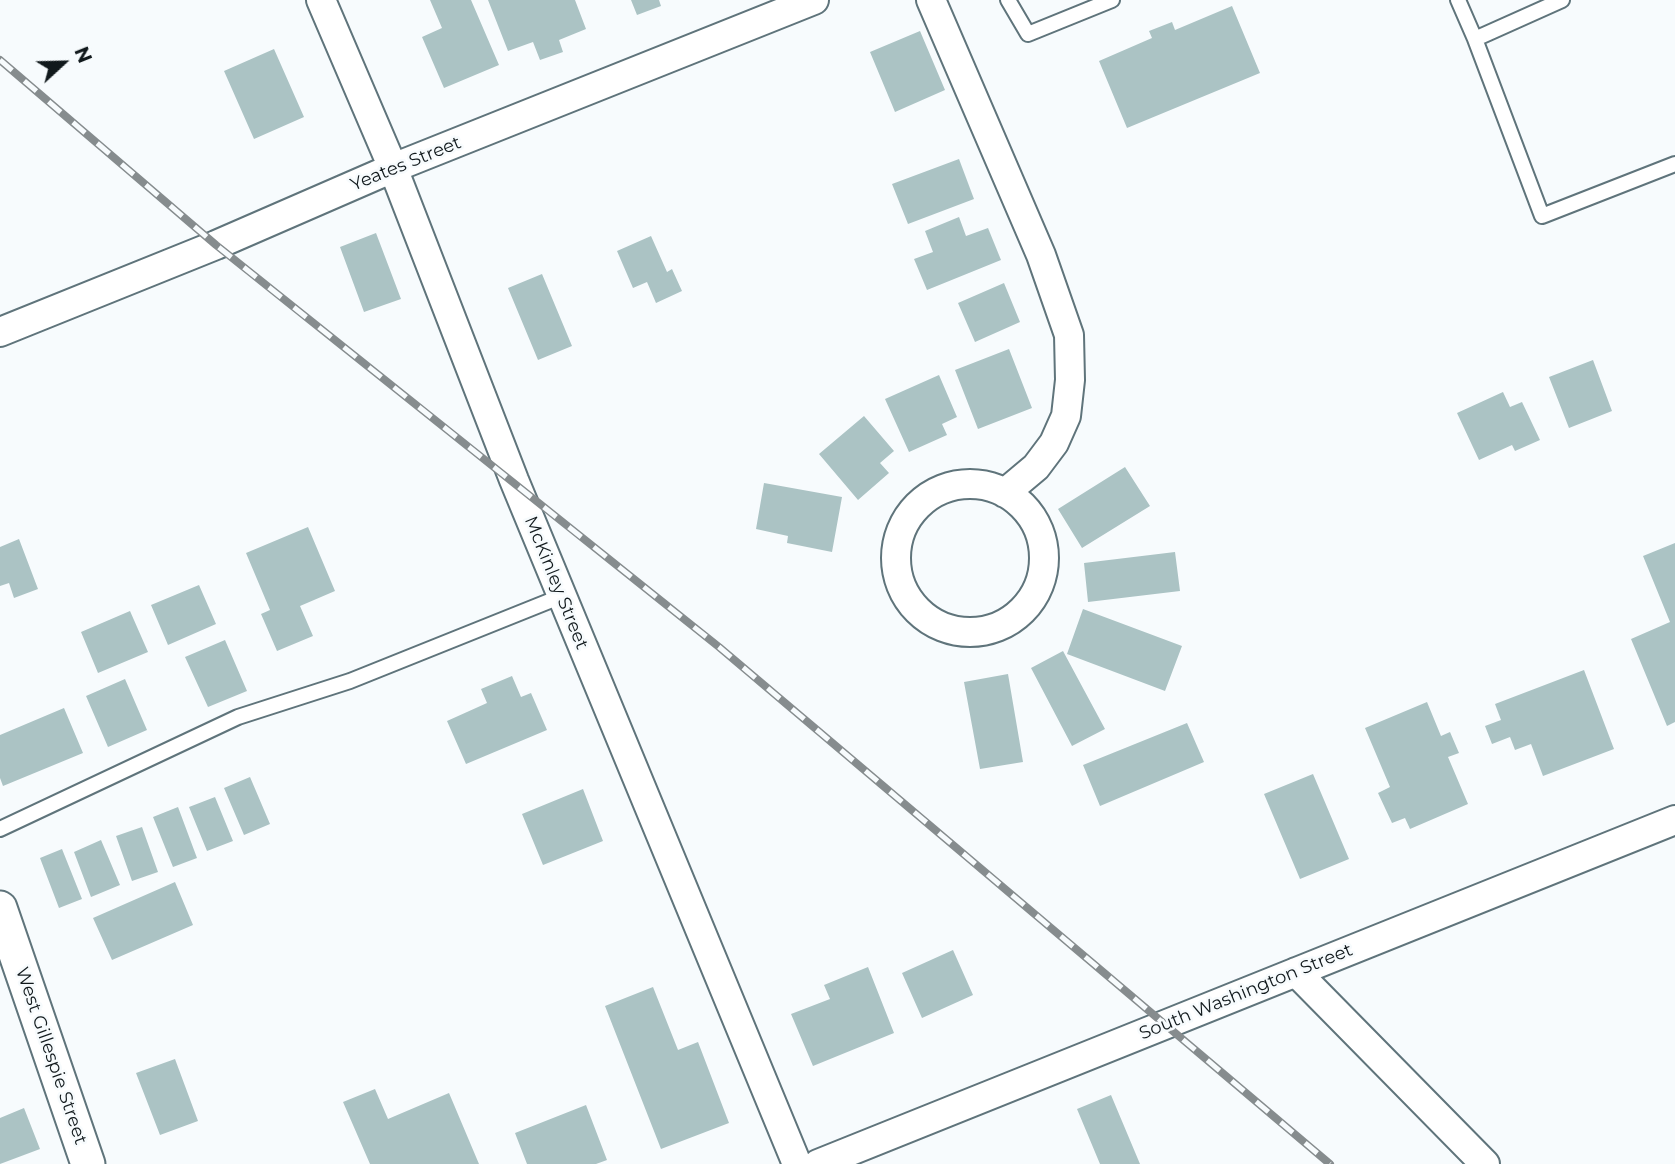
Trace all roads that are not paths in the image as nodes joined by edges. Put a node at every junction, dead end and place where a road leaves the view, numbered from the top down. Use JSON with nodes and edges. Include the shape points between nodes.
{"nodes":[{"id":1,"x":321,"y":0,"type":"edge"},
{"id":2,"x":814,"y":0,"type":"edge"},
{"id":3,"x":931,"y":0,"type":"edge"},
{"id":4,"x":1008,"y":0,"type":"edge"},
{"id":5,"x":1112,"y":0,"type":"edge"},
{"id":6,"x":1458,"y":0,"type":"edge"},
{"id":7,"x":1563,"y":0,"type":"edge"},
{"id":8,"x":1475,"y":39,"type":"junction"},
{"id":9,"x":1675,"y":164,"type":"edge"},
{"id":10,"x":393,"y":168,"type":"junction"},
{"id":11,"x":0,"y":332,"type":"edge"},
{"id":12,"x":1005,"y":492,"type":"junction"},
{"id":13,"x":562,"y":596,"type":"junction"},
{"id":14,"x":1675,"y":820,"type":"edge"},
{"id":15,"x":0,"y":829,"type":"edge"},
{"id":16,"x":0,"y":908,"type":"edge"},
{"id":17,"x":1296,"y":972,"type":"junction"},
{"id":18,"x":88,"y":1164,"type":"edge"},
{"id":19,"x":797,"y":1164,"type":"edge"},
{"id":20,"x":818,"y":1164,"type":"edge"},
{"id":21,"x":1485,"y":1164,"type":"edge"}],
"edges":[{"from":1,"to":10,"type":"street","name":"McKinley Street"},
{"from":2,"to":10,"type":"street","name":"Yeates Street"},
{"from":3,"to":12,"type":"street","via":[[1041,255],[1069,335],[1066,416],[1036,467]]},
{"from":4,"to":5,"type":"lane","via":[[1028,34]]},
{"from":6,"to":8,"type":"lane"},
{"from":7,"to":8,"type":"lane"},
{"from":8,"to":9,"type":"lane","via":[[1542,216]]},
{"from":10,"to":11,"type":"street","name":"Yeates Street"},
{"from":10,"to":13,"type":"street","name":"McKinley Street"},
{"from":12,"to":12,"type":"street","via":[[1024,507],[1038,528],[1044,552],[1042,576],[1032,599],[1016,617],[995,629],[970,633],[946,629],[925,617],[908,599],[897,577],[895,552],[901,528],[914,508],[934,492],[957,484],[982,484]]},
{"from":13,"to":15,"type":"lane","via":[[350,681],[238,717]]},
{"from":13,"to":19,"type":"street","name":"McKinley Street"},
{"from":14,"to":17,"type":"street","name":"South Washington Street"},
{"from":16,"to":18,"type":"street","name":"West Gillespie Street"},
{"from":17,"to":20,"type":"street","name":"South Washington Street"},
{"from":17,"to":21,"type":"street"}]}
